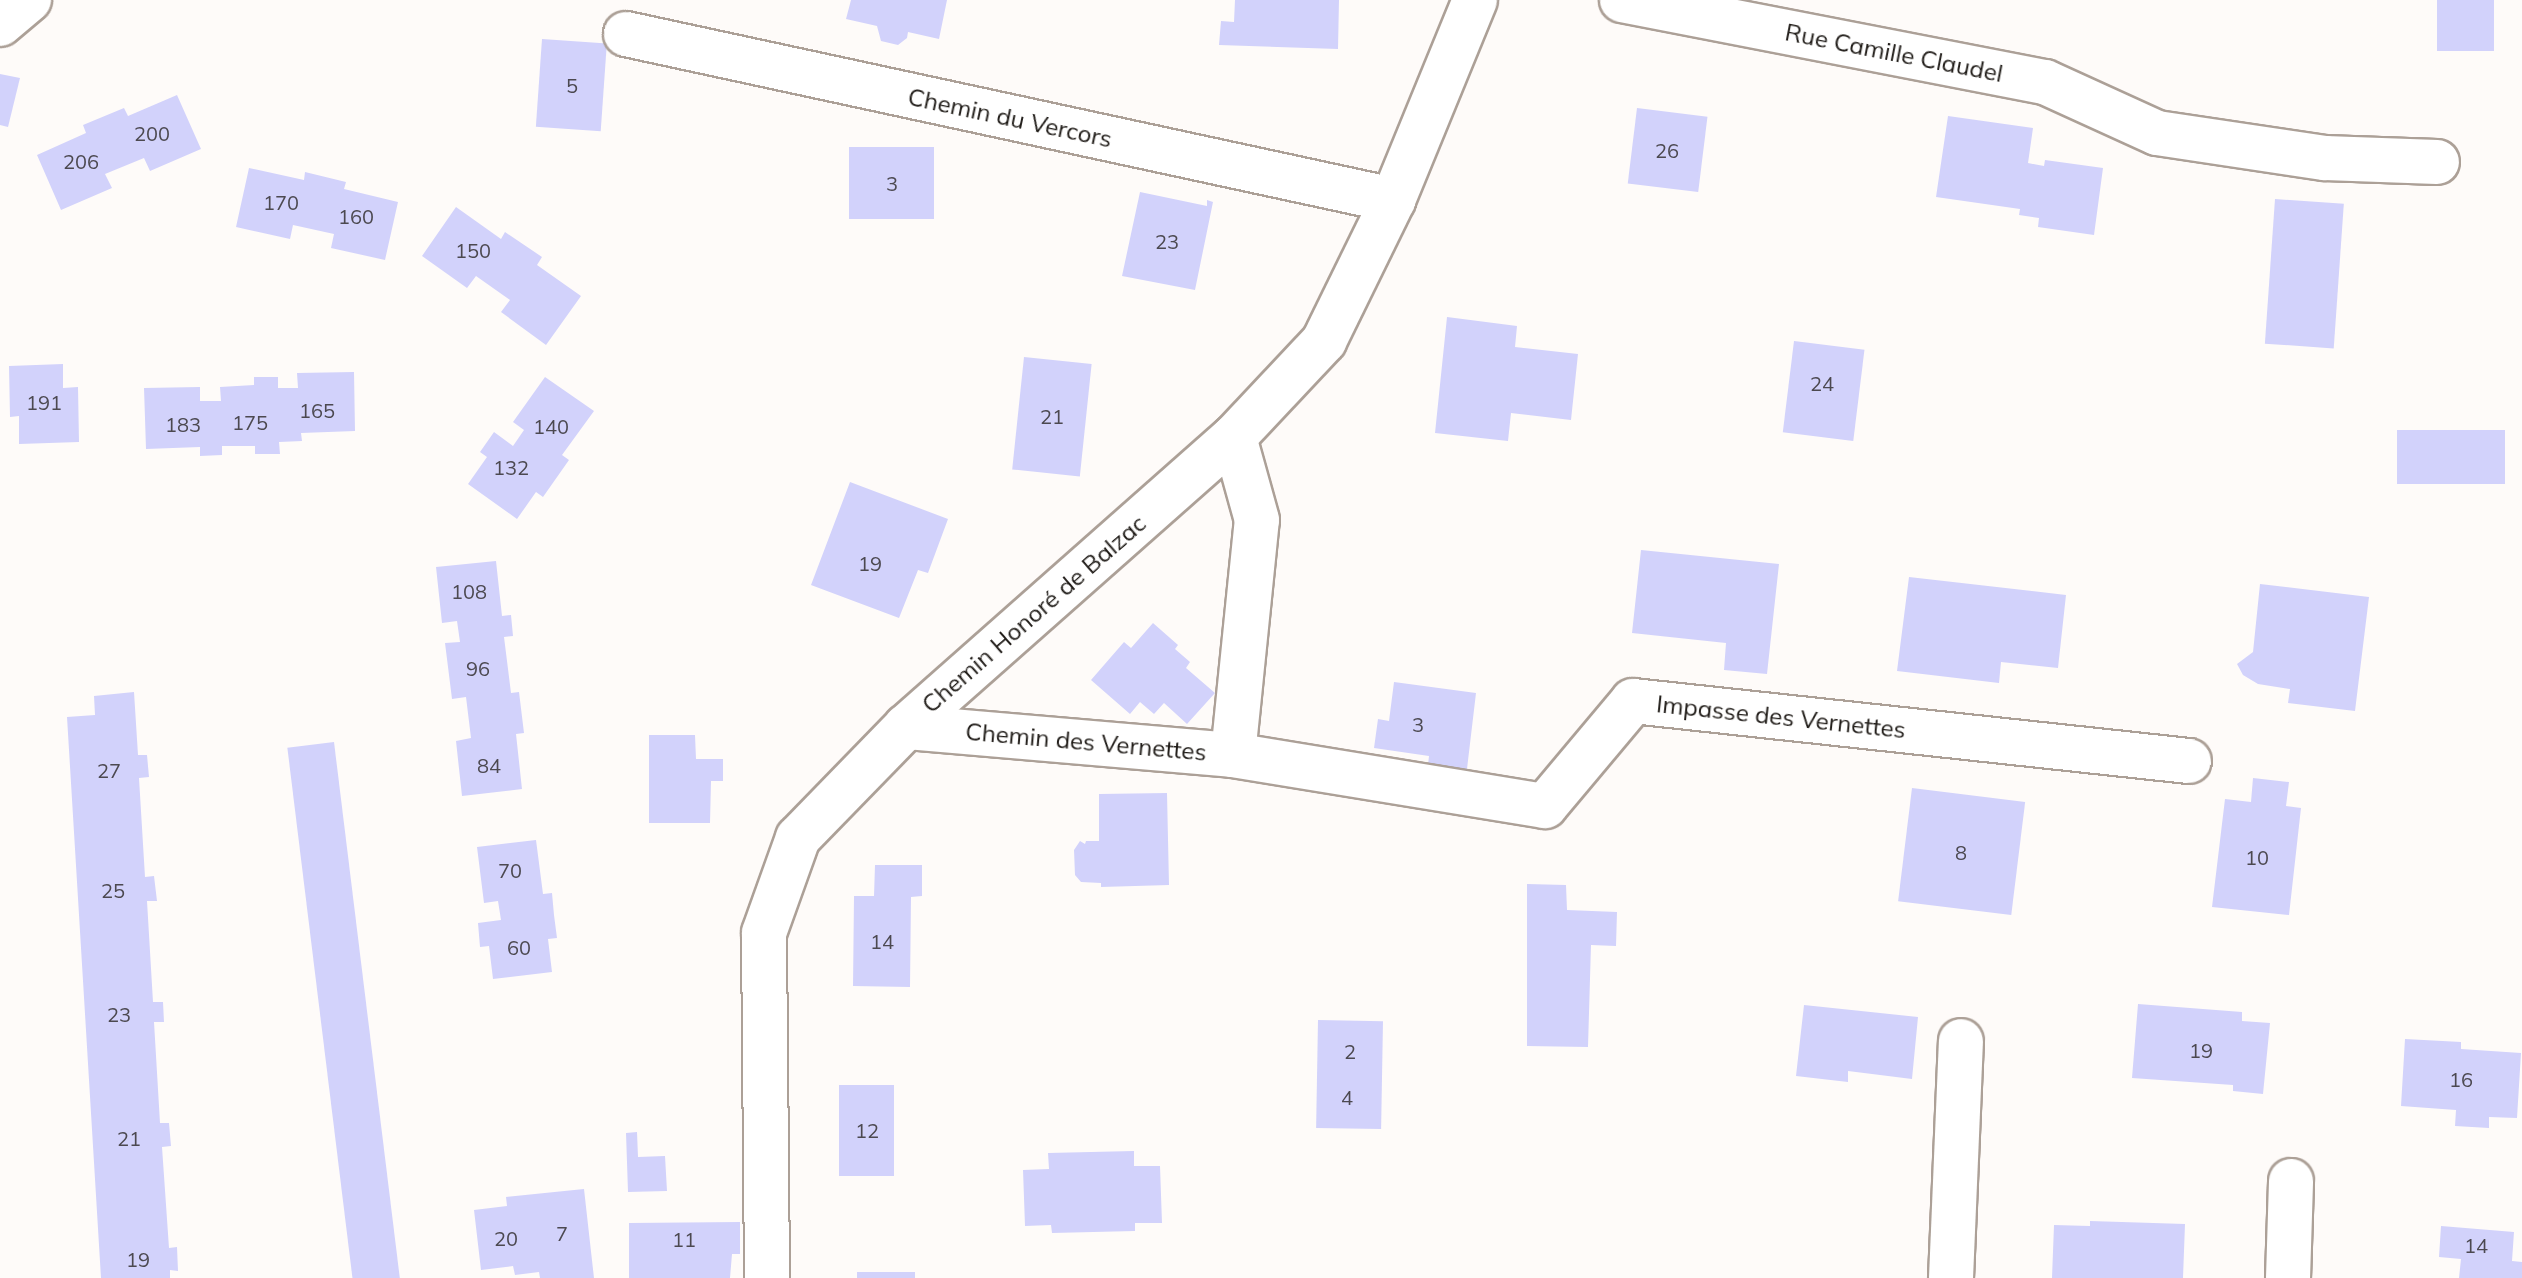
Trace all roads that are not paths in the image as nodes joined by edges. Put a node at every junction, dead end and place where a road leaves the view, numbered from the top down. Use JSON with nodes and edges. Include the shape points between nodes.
{"nodes":[{"id":1,"x":29,"y":0,"type":"edge"},
{"id":2,"x":1475,"y":0,"type":"edge"},
{"id":3,"x":1622,"y":0,"type":"edge"},
{"id":4,"x":0,"y":24,"type":"edge"},
{"id":5,"x":626,"y":34,"type":"dead end"},
{"id":6,"x":2437,"y":162,"type":"dead end"},
{"id":7,"x":1393,"y":200,"type":"junction"},
{"id":8,"x":1234,"y":437,"type":"junction"},
{"id":9,"x":906,"y":727,"type":"junction"},
{"id":10,"x":1233,"y":755,"type":"junction"},
{"id":11,"x":2189,"y":761,"type":"dead end"},
{"id":12,"x":1961,"y":1041,"type":"dead end"},
{"id":13,"x":2291,"y":1181,"type":"dead end"},
{"id":14,"x":767,"y":1278,"type":"edge"},
{"id":15,"x":1951,"y":1278,"type":"edge"},
{"id":16,"x":2288,"y":1278,"type":"edge"}],
"edges":[{"from":1,"to":4,"type":"street"},
{"from":2,"to":7,"type":"street","name":"Chemin Honoré de Balzac"},
{"from":3,"to":6,"type":"street","name":"Rue Camille Claudel","via":[[2045,82],[2157,133],[2325,158]]},
{"from":5,"to":7,"type":"street","name":"Chemin du Vercors"},
{"from":7,"to":8,"type":"street","name":"Chemin Honoré de Balzac","via":[[1324,341]]},
{"from":8,"to":9,"type":"street","name":"Chemin Honoré de Balzac"},
{"from":8,"to":10,"type":"street","name":"Chemin des Vernettes","via":[[1257,520]]},
{"from":9,"to":10,"type":"street","name":"Chemin des Vernettes"},
{"from":9,"to":14,"type":"street","name":"Chemin Honoré de Balzac","via":[[798,838],[764,933]]},
{"from":10,"to":11,"type":"street","name":"Impasse des Vernettes","via":[[1545,806],[1633,701]]},
{"from":12,"to":15,"type":"street"},
{"from":13,"to":16,"type":"street"}]}
